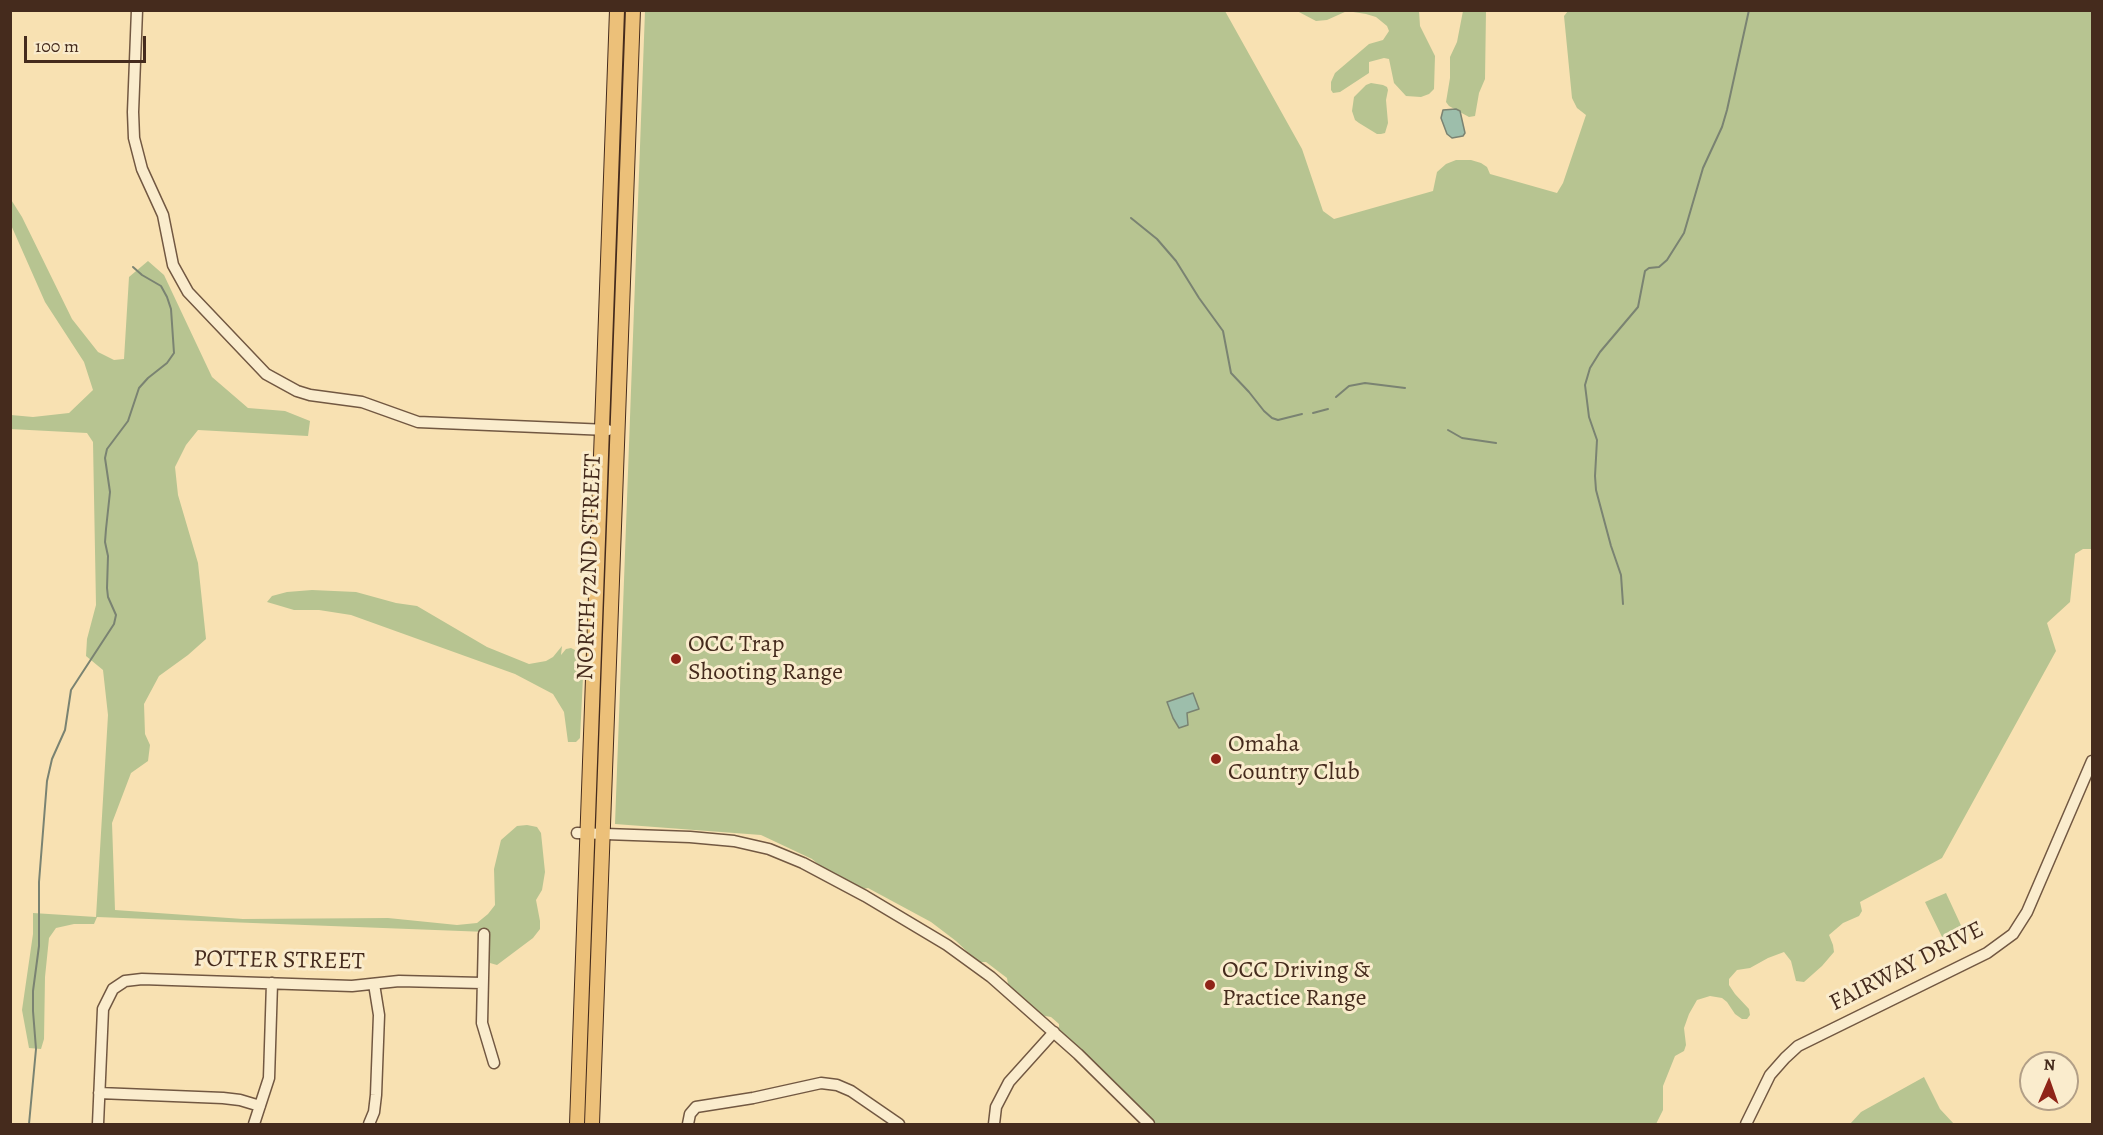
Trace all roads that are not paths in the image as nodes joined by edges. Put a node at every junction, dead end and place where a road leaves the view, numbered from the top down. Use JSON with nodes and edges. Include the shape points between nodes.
{"nodes":[{"id":1,"x":137,"y":10,"type":"edge"},
{"id":2,"x":617,"y":10,"type":"edge"},
{"id":3,"x":633,"y":10,"type":"edge"},
{"id":4,"x":603,"y":430,"type":"junction"},
{"id":5,"x":617,"y":430,"type":"junction"},
{"id":6,"x":2092,"y":761,"type":"edge"},
{"id":7,"x":582,"y":833,"type":"junction"},
{"id":8,"x":602,"y":834,"type":"junction"},
{"id":9,"x":484,"y":934,"type":"dead end"},
{"id":10,"x":272,"y":983,"type":"junction"},
{"id":11,"x":482,"y":983,"type":"junction"},
{"id":12,"x":374,"y":984,"type":"junction"},
{"id":13,"x":1054,"y":1032,"type":"junction"},
{"id":14,"x":494,"y":1063,"type":"dead end"},
{"id":15,"x":99,"y":1094,"type":"junction"},
{"id":16,"x":260,"y":1107,"type":"junction"},
{"id":17,"x":689,"y":1119,"type":"edge"},
{"id":18,"x":98,"y":1125,"type":"edge"},
{"id":19,"x":254,"y":1125,"type":"edge"},
{"id":20,"x":369,"y":1125,"type":"edge"},
{"id":21,"x":577,"y":1125,"type":"edge"},
{"id":22,"x":592,"y":1125,"type":"edge"},
{"id":23,"x":899,"y":1125,"type":"edge"},
{"id":24,"x":994,"y":1125,"type":"edge"},
{"id":25,"x":1149,"y":1125,"type":"edge"},
{"id":26,"x":1746,"y":1125,"type":"edge"}],
"edges":[{"from":1,"to":4,"type":"street","via":[[134,138],[142,169],[163,215],[173,265],[188,292],[266,374],[297,392],[362,402],[418,422]]},
{"from":2,"to":4,"type":"main road","name":"NORTH 72ND STREET"},
{"from":3,"to":5,"type":"main road","name":"NORTH 72ND STREET"},
{"from":4,"to":5,"type":"street"},
{"from":4,"to":7,"type":"main road","name":"NORTH 72ND STREET"},
{"from":5,"to":8,"type":"main road","name":"NORTH 72ND STREET"},
{"from":6,"to":26,"type":"street","name":"FAIRWAY DRIVE","via":[[2027,912],[2013,934],[1988,953],[1798,1046],[1770,1075]]},
{"from":7,"to":8,"type":"street"},
{"from":7,"to":21,"type":"main road","name":"NORTH 72ND STREET"},
{"from":8,"to":13,"type":"street","via":[[734,841],[785,855],[865,896],[947,945]]},
{"from":8,"to":22,"type":"main road","name":"NORTH 72ND STREET"},
{"from":9,"to":11,"type":"street"},
{"from":10,"to":12,"type":"street","name":"POTTER STREET"},
{"from":10,"to":15,"type":"street","name":"POTTER STREET","via":[[125,981],[113,989],[103,1009]]},
{"from":10,"to":16,"type":"street","via":[[269,1071]]},
{"from":11,"to":12,"type":"street","name":"POTTER STREET"},
{"from":11,"to":14,"type":"street","via":[[482,1023]]},
{"from":12,"to":20,"type":"street","via":[[379,1015],[376,1105]]},
{"from":13,"to":24,"type":"street","via":[[1009,1082],[996,1107]]},
{"from":13,"to":25,"type":"street"},
{"from":15,"to":16,"type":"street","via":[[223,1098]]},
{"from":15,"to":18,"type":"street"},
{"from":16,"to":19,"type":"street"},
{"from":17,"to":23,"type":"street","via":[[696,1107],[820,1083],[851,1091]]}]}
